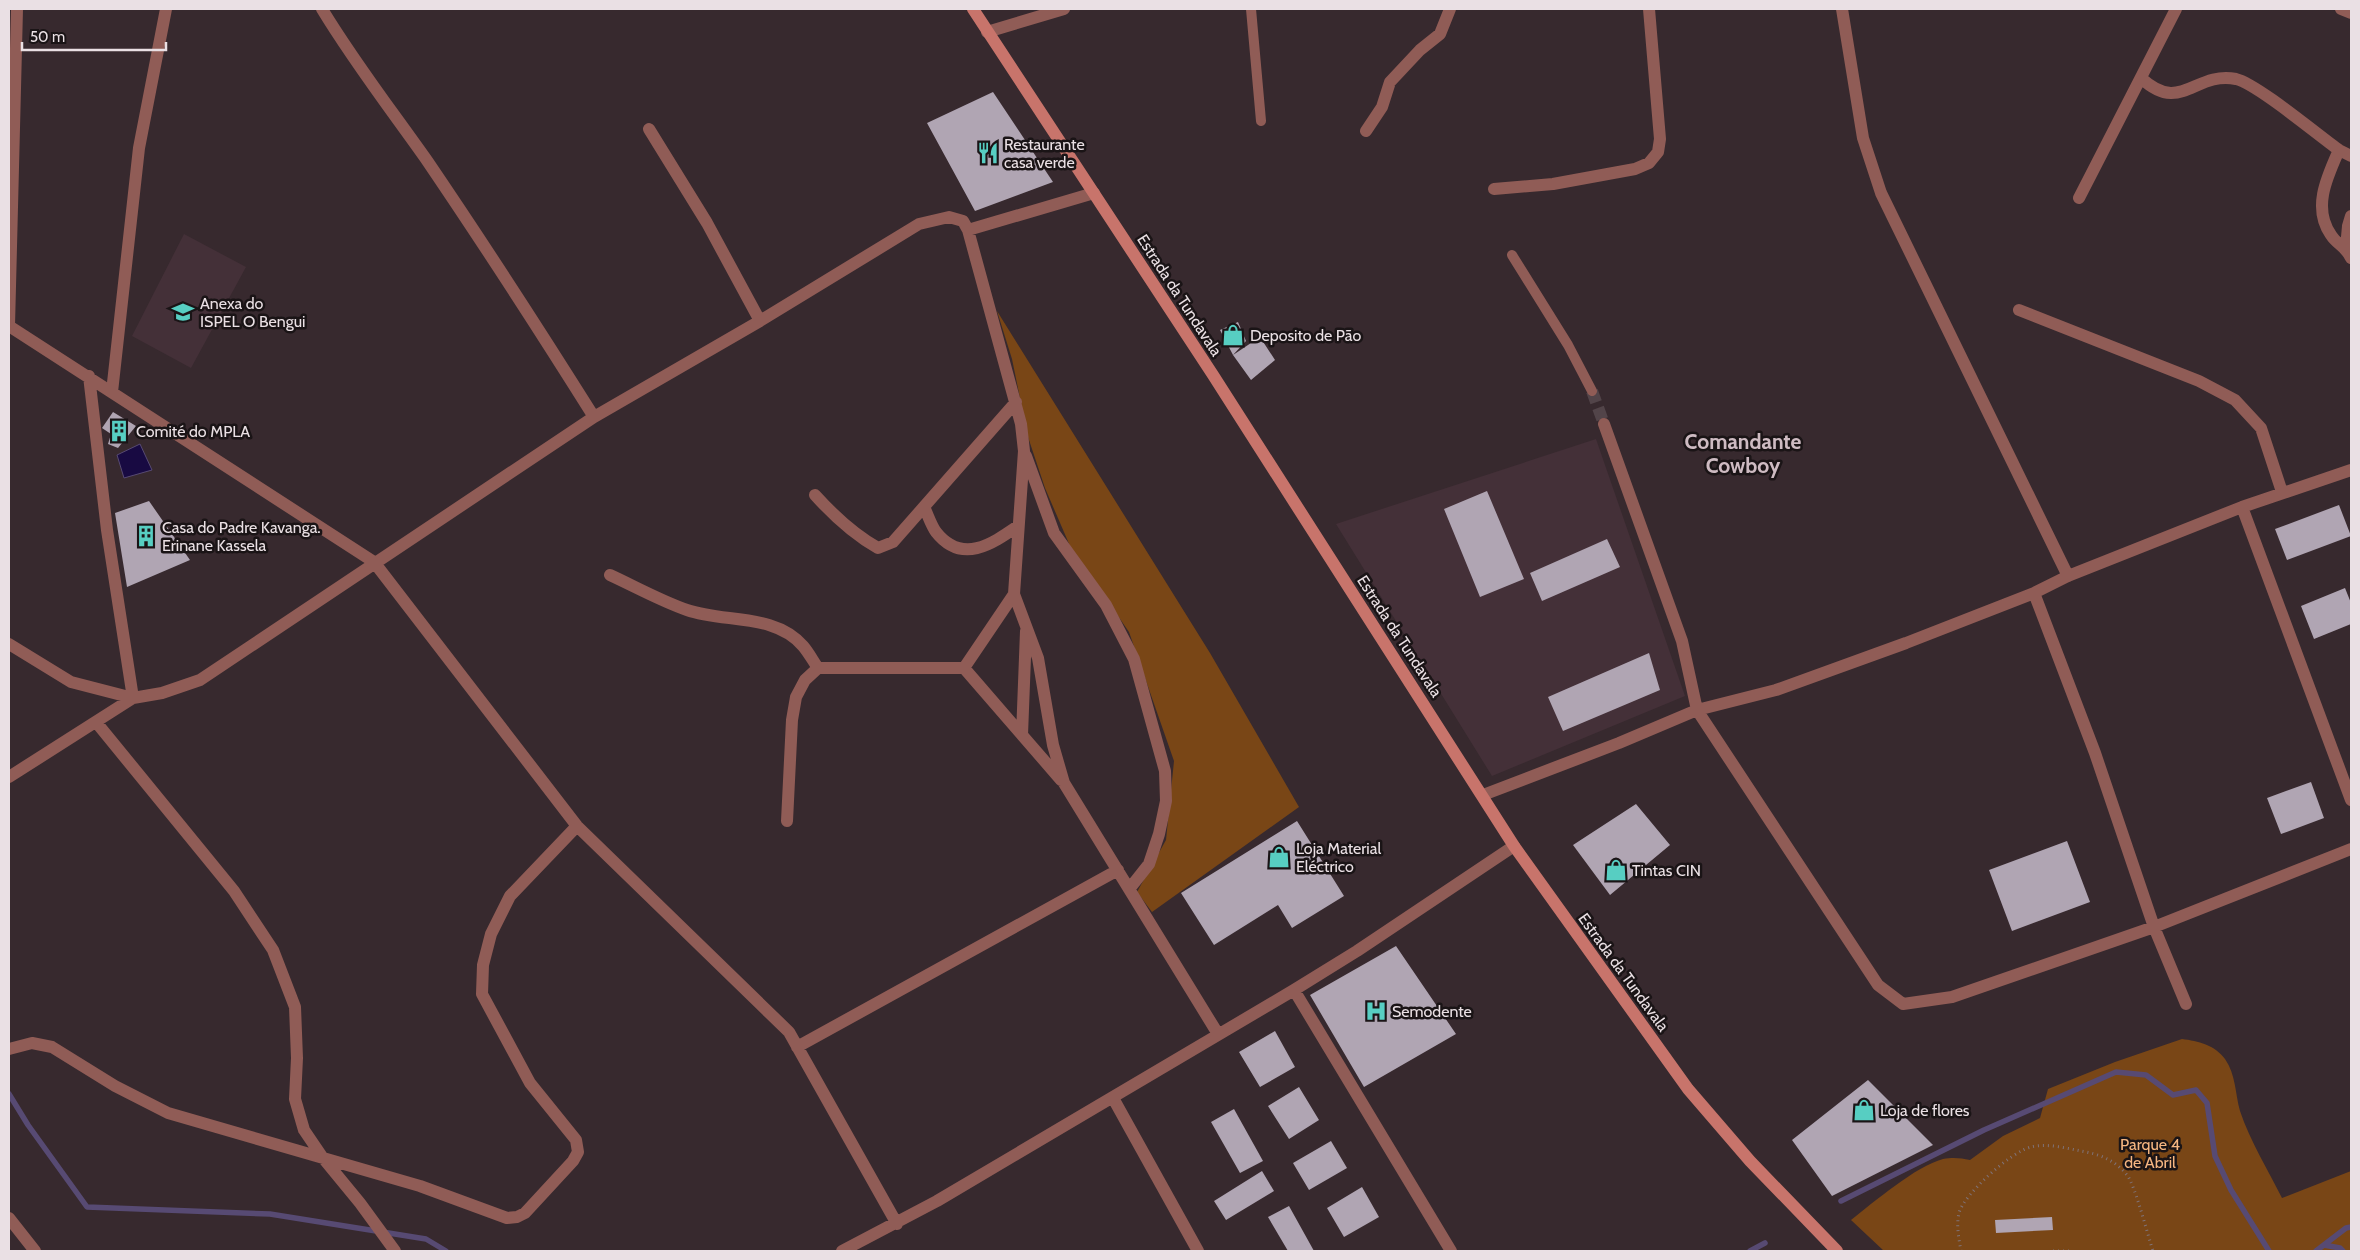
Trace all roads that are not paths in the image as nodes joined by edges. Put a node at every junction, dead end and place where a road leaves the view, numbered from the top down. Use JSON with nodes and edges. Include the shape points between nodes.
{"nodes":[{"id":1,"x":17,"y":9,"type":"edge"},
{"id":2,"x":166,"y":9,"type":"edge"},
{"id":3,"x":322,"y":9,"type":"edge"},
{"id":4,"x":974,"y":9,"type":"edge"},
{"id":5,"x":1064,"y":9,"type":"edge"},
{"id":6,"x":1251,"y":9,"type":"edge"},
{"id":7,"x":1450,"y":9,"type":"edge"},
{"id":8,"x":1649,"y":9,"type":"edge"},
{"id":9,"x":1842,"y":9,"type":"edge"},
{"id":10,"x":2176,"y":9,"type":"edge"},
{"id":11,"x":2341,"y":9,"type":"edge"},
{"id":12,"x":2351,"y":13,"type":"edge"},
{"id":13,"x":987,"y":32,"type":"junction"},
{"id":14,"x":2141,"y":78,"type":"junction"},
{"id":15,"x":1261,"y":121,"type":"dead end"},
{"id":16,"x":649,"y":129,"type":"dead end"},
{"id":17,"x":1366,"y":131,"type":"dead end"},
{"id":18,"x":2339,"y":150,"type":"junction"},
{"id":19,"x":2351,"y":156,"type":"edge"},
{"id":20,"x":1494,"y":189,"type":"dead end"},
{"id":21,"x":1094,"y":192,"type":"junction"},
{"id":22,"x":2079,"y":198,"type":"dead end"},
{"id":23,"x":2351,"y":216,"type":"edge"},
{"id":24,"x":968,"y":230,"type":"junction"},
{"id":25,"x":2349,"y":253,"type":"edge"},
{"id":26,"x":1512,"y":255,"type":"dead end"},
{"id":27,"x":2020,"y":310,"type":"dead end"},
{"id":28,"x":760,"y":321,"type":"junction"},
{"id":29,"x":9,"y":326,"type":"edge"},
{"id":30,"x":89,"y":376,"type":"junction"},
{"id":31,"x":1592,"y":391,"type":"tunnel mouth"},
{"id":32,"x":112,"y":392,"type":"junction"},
{"id":33,"x":1016,"y":402,"type":"junction"},
{"id":34,"x":594,"y":417,"type":"junction"},
{"id":35,"x":1604,"y":424,"type":"tunnel mouth"},
{"id":36,"x":1024,"y":451,"type":"junction"},
{"id":37,"x":2351,"y":470,"type":"edge"},
{"id":38,"x":2282,"y":492,"type":"junction"},
{"id":39,"x":815,"y":495,"type":"dead end"},
{"id":40,"x":2242,"y":506,"type":"junction"},
{"id":41,"x":924,"y":507,"type":"junction"},
{"id":42,"x":1018,"y":526,"type":"junction"},
{"id":43,"x":374,"y":562,"type":"junction"},
{"id":44,"x":610,"y":576,"type":"dead end"},
{"id":45,"x":2068,"y":576,"type":"junction"},
{"id":46,"x":2034,"y":592,"type":"junction"},
{"id":47,"x":1014,"y":594,"type":"junction"},
{"id":48,"x":1026,"y":626,"type":"junction"},
{"id":49,"x":9,"y":644,"type":"edge"},
{"id":50,"x":818,"y":668,"type":"junction"},
{"id":51,"x":964,"y":668,"type":"junction"},
{"id":52,"x":133,"y":698,"type":"junction"},
{"id":53,"x":1697,"y":710,"type":"junction"},
{"id":54,"x":96,"y":722,"type":"junction"},
{"id":55,"x":1022,"y":735,"type":"junction"},
{"id":56,"x":9,"y":777,"type":"edge"},
{"id":57,"x":1064,"y":783,"type":"junction"},
{"id":58,"x":1483,"y":795,"type":"junction"},
{"id":59,"x":2351,"y":800,"type":"edge"},
{"id":60,"x":787,"y":821,"type":"dead end"},
{"id":61,"x":578,"y":826,"type":"junction"},
{"id":62,"x":1514,"y":846,"type":"junction"},
{"id":63,"x":2351,"y":849,"type":"edge"},
{"id":64,"x":1118,"y":870,"type":"junction"},
{"id":65,"x":1130,"y":888,"type":"junction"},
{"id":66,"x":2154,"y":927,"type":"junction"},
{"id":67,"x":1294,"y":990,"type":"junction"},
{"id":68,"x":2186,"y":1004,"type":"dead end"},
{"id":69,"x":1218,"y":1034,"type":"junction"},
{"id":70,"x":797,"y":1047,"type":"junction"},
{"id":71,"x":9,"y":1049,"type":"edge"},
{"id":72,"x":1113,"y":1098,"type":"junction"},
{"id":73,"x":323,"y":1158,"type":"junction"},
{"id":74,"x":9,"y":1218,"type":"edge"},
{"id":75,"x":896,"y":1224,"type":"junction"},
{"id":76,"x":35,"y":1251,"type":"edge"},
{"id":77,"x":395,"y":1251,"type":"edge"},
{"id":78,"x":842,"y":1251,"type":"edge"},
{"id":79,"x":1198,"y":1251,"type":"edge"},
{"id":80,"x":1451,"y":1251,"type":"edge"},
{"id":81,"x":1837,"y":1251,"type":"edge"}],
"edges":[{"from":1,"to":29,"type":"street"},
{"from":2,"to":32,"type":"street","via":[[139,148]]},
{"from":3,"to":34,"type":"street","via":[[348,52],[515,291]]},
{"from":4,"to":13,"type":"main road","name":"Estrada da Tundavala"},
{"from":5,"to":13,"type":"street"},
{"from":6,"to":15,"type":"lane"},
{"from":7,"to":17,"type":"street","via":[[1440,34],[1390,82],[1382,107]]},
{"from":8,"to":20,"type":"street","via":[[1660,139],[1658,152],[1649,163],[1635,169],[1553,184]]},
{"from":9,"to":45,"type":"street","via":[[1863,138],[1881,193]]},
{"from":10,"to":14,"type":"street"},
{"from":11,"to":12,"type":"street"},
{"from":13,"to":21,"type":"main road","name":"Estrada da Tundavala"},
{"from":14,"to":18,"type":"street","via":[[2152,89],[2167,94],[2183,92],[2220,77],[2239,80],[2255,88]]},
{"from":14,"to":22,"type":"street"},
{"from":16,"to":28,"type":"street","via":[[707,223]]},
{"from":18,"to":19,"type":"street"},
{"from":18,"to":25,"type":"street","via":[[2323,187],[2321,208],[2332,237]]},
{"from":21,"to":24,"type":"street"},
{"from":21,"to":58,"type":"main road","name":"Estrada da Tundavala"},
{"from":23,"to":25,"type":"street"},
{"from":24,"to":28,"type":"street","via":[[963,221],[949,217],[919,224]]},
{"from":24,"to":33,"type":"street"},
{"from":26,"to":31,"type":"lane"},
{"from":27,"to":38,"type":"street","via":[[2199,380],[2235,400],[2261,428]]},
{"from":28,"to":34,"type":"street"},
{"from":29,"to":30,"type":"street"},
{"from":30,"to":32,"type":"street"},
{"from":30,"to":52,"type":"street","via":[[107,530]]},
{"from":32,"to":43,"type":"street"},
{"from":33,"to":36,"type":"street"},
{"from":33,"to":41,"type":"street"},
{"from":34,"to":43,"type":"street"},
{"from":35,"to":53,"type":"street","via":[[1682,641]]},
{"from":36,"to":42,"type":"street"},
{"from":36,"to":65,"type":"street","via":[[1054,533],[1106,605],[1134,659],[1165,771],[1166,801],[1159,834],[1149,864]]},
{"from":37,"to":38,"type":"street"},
{"from":38,"to":40,"type":"street"},
{"from":39,"to":41,"type":"street","via":[[841,523],[878,548],[893,542]]},
{"from":40,"to":45,"type":"street"},
{"from":40,"to":59,"type":"street"},
{"from":41,"to":42,"type":"street","via":[[935,532],[949,544],[961,548],[980,549]]},
{"from":42,"to":47,"type":"street"},
{"from":43,"to":52,"type":"street","via":[[200,680],[162,693]]},
{"from":43,"to":61,"type":"street"},
{"from":44,"to":50,"type":"street","via":[[687,610],[773,627],[802,645]]},
{"from":45,"to":46,"type":"street"},
{"from":46,"to":53,"type":"street","via":[[1776,690]]},
{"from":46,"to":66,"type":"street"},
{"from":47,"to":48,"type":"street"},
{"from":47,"to":51,"type":"street"},
{"from":48,"to":55,"type":"street"},
{"from":48,"to":57,"type":"street","via":[[1038,658],[1053,745]]},
{"from":49,"to":52,"type":"street","via":[[71,682]]},
{"from":50,"to":51,"type":"street"},
{"from":50,"to":60,"type":"street","via":[[805,680],[796,698]]},
{"from":51,"to":55,"type":"street"},
{"from":52,"to":54,"type":"street"},
{"from":53,"to":58,"type":"street"},
{"from":53,"to":66,"type":"street","via":[[1878,985],[1903,1004],[1952,997]]},
{"from":54,"to":56,"type":"street"},
{"from":54,"to":73,"type":"street","via":[[234,892],[273,950],[295,1007],[295,1099],[304,1130]]},
{"from":55,"to":57,"type":"street"},
{"from":57,"to":64,"type":"street"},
{"from":58,"to":62,"type":"main road","name":"Estrada da Tundavala"},
{"from":61,"to":70,"type":"street","via":[[789,1032]]},
{"from":61,"to":73,"type":"street","via":[[510,896],[492,934],[483,964],[482,994],[530,1083],[576,1140],[578,1152],[574,1161],[525,1213],[507,1218],[420,1186]]},
{"from":62,"to":67,"type":"street"},
{"from":62,"to":81,"type":"main road","name":"Estrada da Tundavala","via":[[1688,1089]]},
{"from":63,"to":66,"type":"street"},
{"from":64,"to":65,"type":"street"},
{"from":64,"to":70,"type":"street"},
{"from":65,"to":69,"type":"street"},
{"from":66,"to":68,"type":"street"},
{"from":67,"to":69,"type":"street"},
{"from":67,"to":80,"type":"street"},
{"from":69,"to":72,"type":"street"},
{"from":70,"to":75,"type":"street"},
{"from":71,"to":73,"type":"street","via":[[32,1042],[52,1047],[115,1086],[168,1113]]},
{"from":72,"to":75,"type":"street"},
{"from":72,"to":79,"type":"street"},
{"from":73,"to":77,"type":"street"},
{"from":74,"to":76,"type":"street"},
{"from":75,"to":78,"type":"street"}]}
